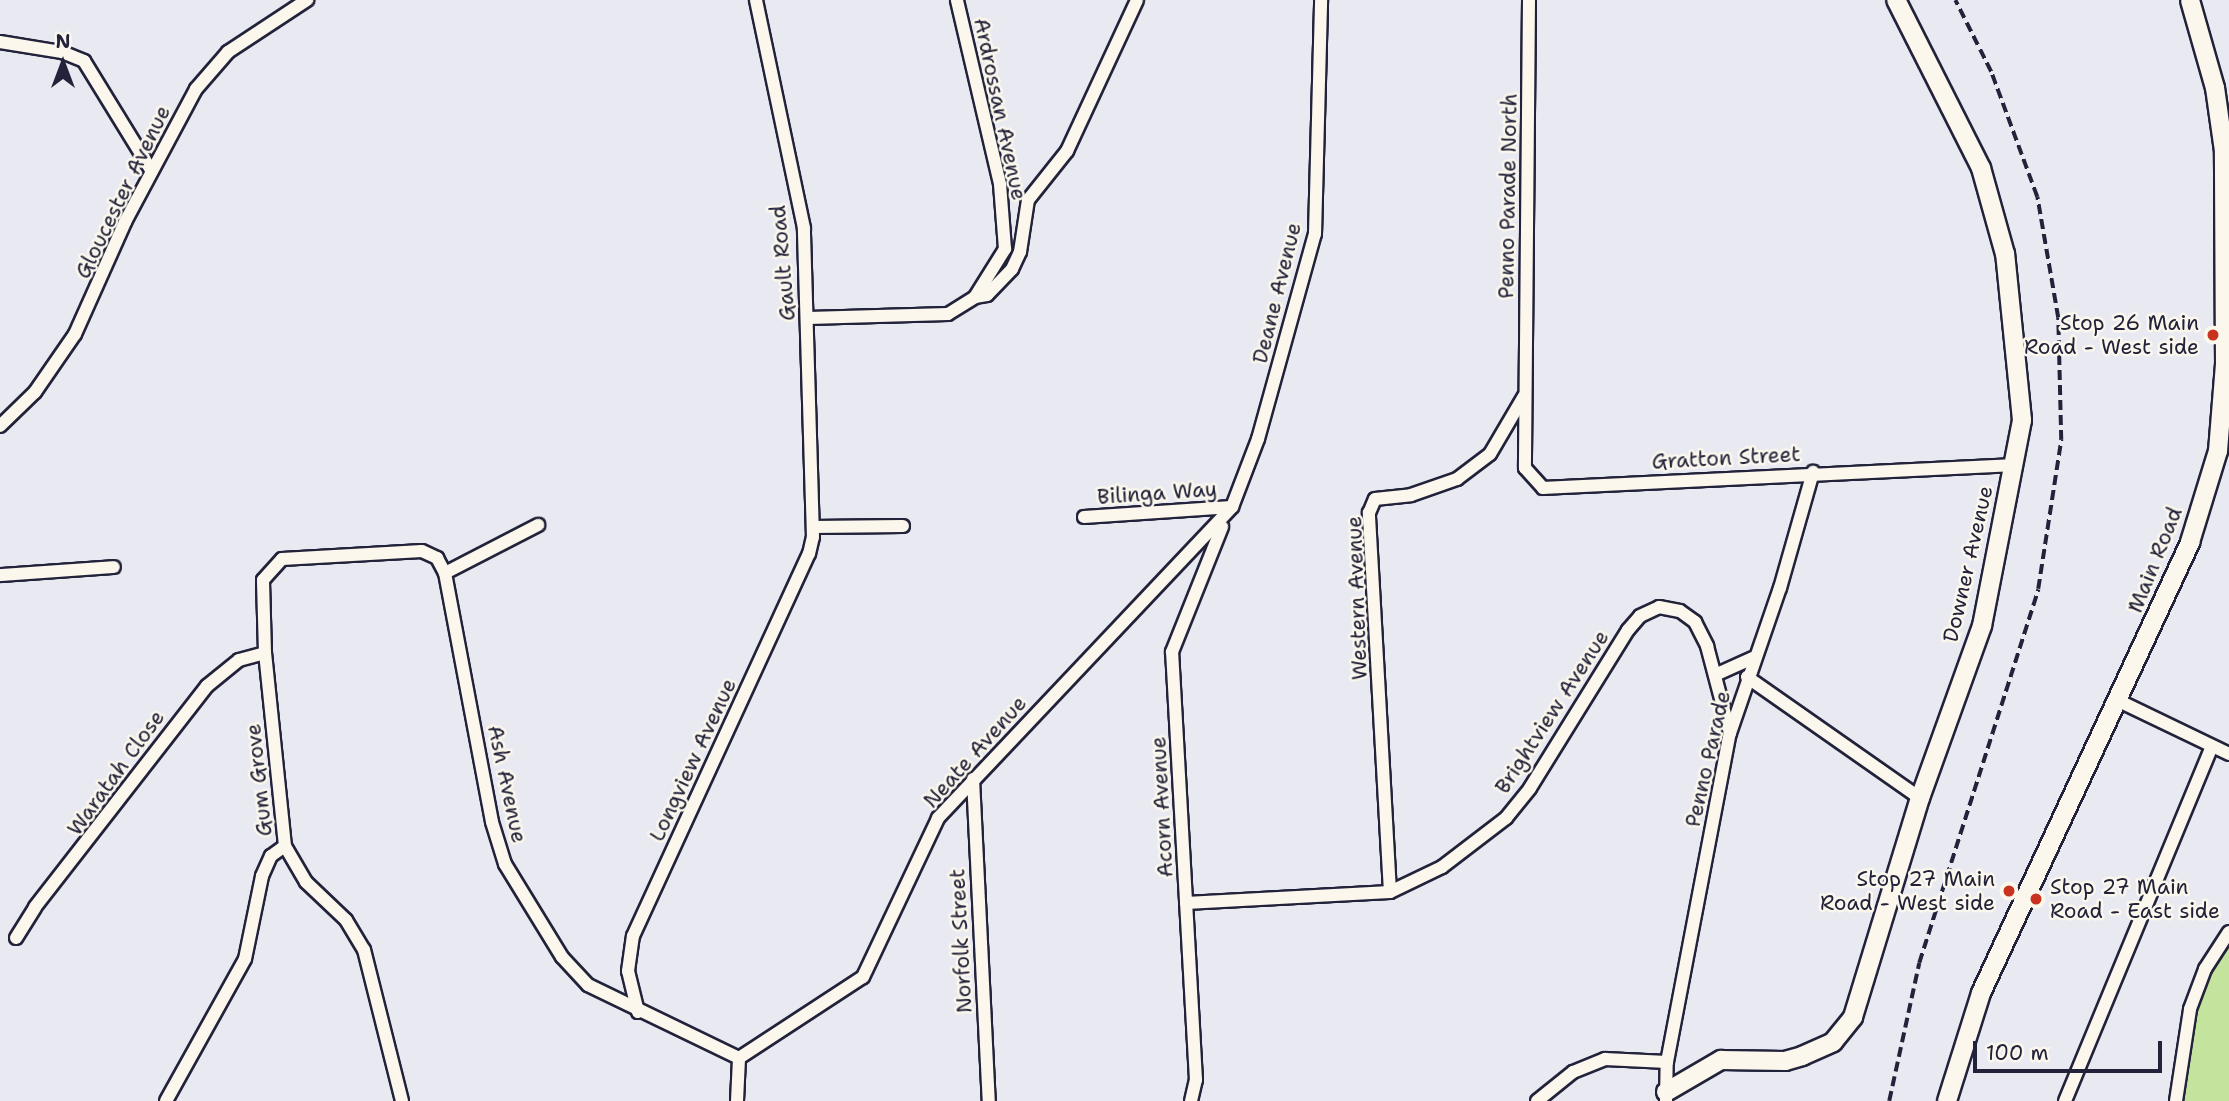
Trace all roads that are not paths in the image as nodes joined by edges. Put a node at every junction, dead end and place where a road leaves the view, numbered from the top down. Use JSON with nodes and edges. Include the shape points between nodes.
{"nodes":[{"id":1,"x":307,"y":0,"type":"edge"},
{"id":2,"x":756,"y":0,"type":"edge"},
{"id":3,"x":957,"y":0,"type":"edge"},
{"id":4,"x":1137,"y":0,"type":"edge"},
{"id":5,"x":1321,"y":0,"type":"edge"},
{"id":6,"x":1529,"y":0,"type":"edge"},
{"id":7,"x":1896,"y":0,"type":"edge"},
{"id":8,"x":2190,"y":0,"type":"edge"},
{"id":9,"x":0,"y":42,"type":"edge"},
{"id":10,"x":151,"y":170,"type":"junction"},
{"id":11,"x":975,"y":297,"type":"junction"},
{"id":12,"x":808,"y":318,"type":"junction"},
{"id":13,"x":1525,"y":393,"type":"junction"},
{"id":14,"x":0,"y":426,"type":"edge"},
{"id":15,"x":2224,"y":451,"type":"edge"},
{"id":16,"x":2014,"y":465,"type":"junction"},
{"id":17,"x":1813,"y":472,"type":"junction"},
{"id":18,"x":1232,"y":506,"type":"junction"},
{"id":19,"x":1084,"y":516,"type":"dead end"},
{"id":20,"x":1224,"y":520,"type":"junction"},
{"id":21,"x":538,"y":525,"type":"dead end"},
{"id":22,"x":903,"y":526,"type":"dead end"},
{"id":23,"x":813,"y":527,"type":"junction"},
{"id":24,"x":114,"y":566,"type":"dead end"},
{"id":25,"x":445,"y":573,"type":"junction"},
{"id":26,"x":0,"y":575,"type":"edge"},
{"id":27,"x":265,"y":653,"type":"junction"},
{"id":28,"x":1753,"y":658,"type":"junction"},
{"id":29,"x":1715,"y":675,"type":"junction"},
{"id":30,"x":1747,"y":677,"type":"junction"},
{"id":31,"x":2119,"y":701,"type":"junction"},
{"id":32,"x":1730,"y":733,"type":"junction"},
{"id":33,"x":2212,"y":746,"type":"junction"},
{"id":34,"x":2229,"y":754,"type":"edge"},
{"id":35,"x":973,"y":779,"type":"junction"},
{"id":36,"x":1920,"y":798,"type":"junction"},
{"id":37,"x":285,"y":846,"type":"junction"},
{"id":38,"x":1391,"y":892,"type":"junction"},
{"id":39,"x":1186,"y":903,"type":"junction"},
{"id":40,"x":2229,"y":932,"type":"edge"},
{"id":41,"x":16,"y":938,"type":"dead end"},
{"id":42,"x":638,"y":1012,"type":"junction"},
{"id":43,"x":739,"y":1058,"type":"junction"},
{"id":44,"x":1667,"y":1062,"type":"junction"},
{"id":45,"x":1666,"y":1096,"type":"edge"},
{"id":46,"x":166,"y":1101,"type":"edge"},
{"id":47,"x":402,"y":1101,"type":"edge"},
{"id":48,"x":737,"y":1101,"type":"edge"},
{"id":49,"x":989,"y":1101,"type":"edge"},
{"id":50,"x":1191,"y":1101,"type":"edge"},
{"id":51,"x":1537,"y":1101,"type":"edge"},
{"id":52,"x":1947,"y":1101,"type":"edge"},
{"id":53,"x":2066,"y":1101,"type":"edge"},
{"id":54,"x":2176,"y":1101,"type":"edge"}],
"edges":[{"from":1,"to":10,"type":"street","name":"Gloucester Avenue","via":[[243,40],[216,64],[196,89]]},
{"from":2,"to":12,"type":"street","name":"Gault Road","via":[[804,228]]},
{"from":3,"to":11,"type":"street","name":"Ardrossan Avenue","via":[[1000,184],[1005,249]]},
{"from":4,"to":11,"type":"street","via":[[1067,151],[1028,200],[1020,252],[1012,269],[987,295]]},
{"from":5,"to":18,"type":"street","name":"Deane Avenue","via":[[1314,234],[1258,439]]},
{"from":6,"to":13,"type":"street","name":"Penno Parade North"},
{"from":7,"to":16,"type":"street","name":"Downer Avenue","via":[[1981,169],[2005,254],[2021,420]]},
{"from":8,"to":15,"type":"street","name":"Main Road","via":[[2215,88],[2224,151]]},
{"from":9,"to":10,"type":"street","via":[[62,52],[84,61]]},
{"from":10,"to":14,"type":"street","name":"Gloucester Avenue","via":[[75,334],[35,392]]},
{"from":11,"to":12,"type":"street","name":"Ardrossan Avenue","via":[[948,314]]},
{"from":12,"to":23,"type":"street","name":"Gault Road"},
{"from":13,"to":17,"type":"street","name":"Gratton Street","via":[[1525,468],[1543,488]]},
{"from":13,"to":38,"type":"street","name":"Western Avenue","via":[[1490,454],[1457,479],[1411,495],[1375,499],[1369,513]]},
{"from":15,"to":31,"type":"street","name":"Main Road","via":[[2190,541]]},
{"from":16,"to":17,"type":"street","name":"Gratton Street"},
{"from":16,"to":36,"type":"street","name":"Downer Avenue","via":[[1982,626]]},
{"from":17,"to":28,"type":"street","name":"Penno Parade","via":[[1780,588]]},
{"from":18,"to":19,"type":"street","name":"Bilinga Way"},
{"from":18,"to":20,"type":"street","name":"Neate Avenue"},
{"from":20,"to":35,"type":"street","name":"Neate Avenue"},
{"from":20,"to":39,"type":"street","name":"Acorn Avenue","via":[[1172,652]]},
{"from":21,"to":25,"type":"street"},
{"from":22,"to":23,"type":"street"},
{"from":23,"to":42,"type":"street","name":"Longview Avenue","via":[[809,554],[633,936],[628,971]]},
{"from":24,"to":26,"type":"street"},
{"from":25,"to":27,"type":"street","name":"Gum Grove","via":[[437,558],[422,551],[282,559],[263,580]]},
{"from":25,"to":42,"type":"street","name":"Ash Avenue","via":[[492,822],[505,864],[562,957],[589,985]]},
{"from":27,"to":37,"type":"street","name":"Gum Grove"},
{"from":27,"to":41,"type":"street","name":"Waratah Close","via":[[239,660],[207,686],[35,907]]},
{"from":28,"to":29,"type":"street"},
{"from":28,"to":30,"type":"street","name":"Penno Parade"},
{"from":29,"to":32,"type":"street","name":"Brightview Avenue"},
{"from":29,"to":38,"type":"street","name":"Brightview Avenue","via":[[1695,622],[1680,611],[1659,607],[1640,616],[1506,818],[1442,867]]},
{"from":30,"to":32,"type":"street","name":"Penno Parade"},
{"from":30,"to":36,"type":"street"},
{"from":31,"to":33,"type":"street"},
{"from":31,"to":52,"type":"street","name":"Main Road","via":[[1981,993]]},
{"from":32,"to":44,"type":"street","name":"Penno Parade"},
{"from":33,"to":34,"type":"street"},
{"from":33,"to":53,"type":"street"},
{"from":35,"to":43,"type":"street","name":"Neate Avenue","via":[[938,818],[863,977]]},
{"from":35,"to":49,"type":"street","name":"Norfolk Street"},
{"from":36,"to":45,"type":"street","name":"Downer Avenue","via":[[1853,1017],[1833,1042],[1785,1061],[1721,1060]]},
{"from":37,"to":46,"type":"street","name":"Gum Grove","via":[[271,856],[262,876],[245,958]]},
{"from":37,"to":47,"type":"street","via":[[306,882],[346,920],[364,950]]},
{"from":38,"to":39,"type":"street","name":"Brightview Avenue"},
{"from":39,"to":50,"type":"street","name":"Acorn Avenue","via":[[1196,1080]]},
{"from":40,"to":54,"type":"street","via":[[2205,969],[2190,1009]]},
{"from":42,"to":43,"type":"street","name":"Ash Avenue"},
{"from":43,"to":48,"type":"street"},
{"from":44,"to":45,"type":"street","name":"Penno Parade"},
{"from":44,"to":51,"type":"street","via":[[1605,1059],[1573,1072]]}]}
